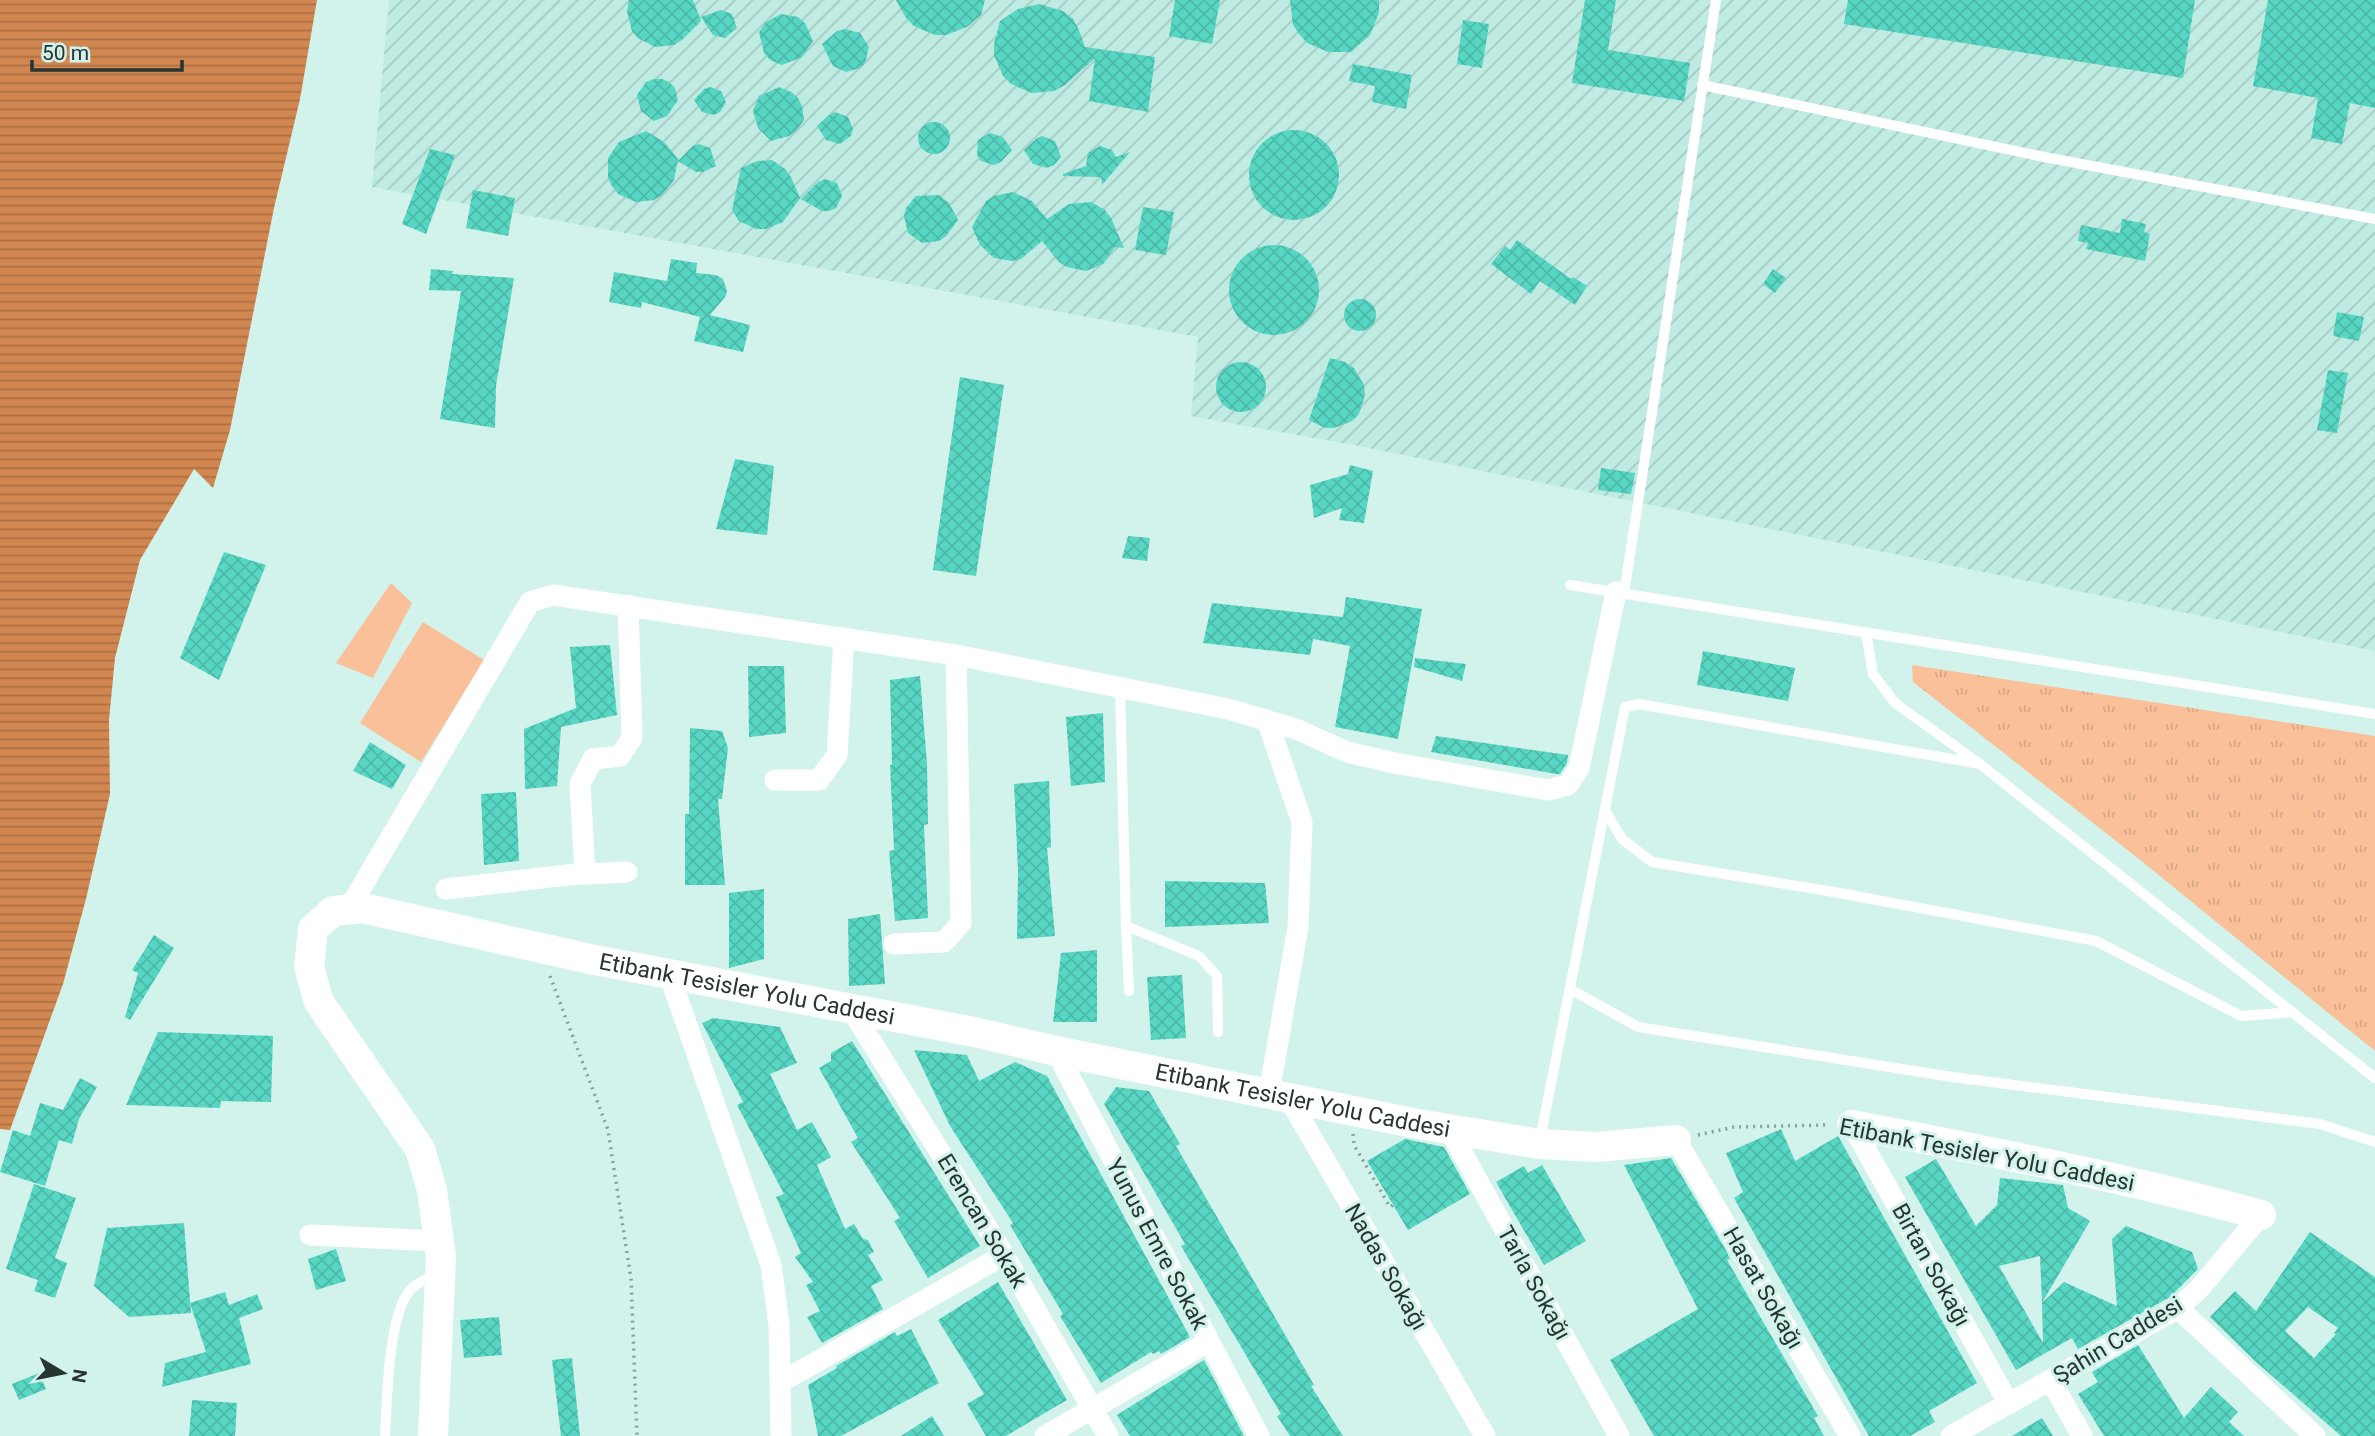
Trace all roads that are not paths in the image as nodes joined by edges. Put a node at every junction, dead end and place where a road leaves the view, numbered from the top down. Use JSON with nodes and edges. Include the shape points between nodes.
{"nodes":[{"id":1,"x":1715,"y":0,"type":"edge"},
{"id":2,"x":1702,"y":85,"type":"junction"},
{"id":3,"x":2375,"y":219,"type":"edge"},
{"id":4,"x":1570,"y":585,"type":"dead end"},
{"id":5,"x":1620,"y":593,"type":"junction"},
{"id":6,"x":628,"y":605,"type":"junction"},
{"id":7,"x":1866,"y":632,"type":"junction"},
{"id":8,"x":844,"y":638,"type":"junction"},
{"id":9,"x":956,"y":655,"type":"junction"},
{"id":10,"x":1120,"y":688,"type":"junction"},
{"id":11,"x":2375,"y":714,"type":"edge"},
{"id":12,"x":1267,"y":720,"type":"junction"},
{"id":13,"x":1980,"y":764,"type":"junction"},
{"id":14,"x":775,"y":780,"type":"dead end"},
{"id":15,"x":1605,"y":810,"type":"junction"},
{"id":16,"x":627,"y":872,"type":"dead end"},
{"id":17,"x":585,"y":874,"type":"junction"},
{"id":18,"x":446,"y":889,"type":"dead end"},
{"id":19,"x":348,"y":910,"type":"junction"},
{"id":20,"x":1126,"y":926,"type":"junction"},
{"id":21,"x":894,"y":944,"type":"dead end"},
{"id":22,"x":669,"y":974,"type":"junction"},
{"id":23,"x":1570,"y":989,"type":"junction"},
{"id":24,"x":1129,"y":991,"type":"dead end"},
{"id":25,"x":851,"y":1009,"type":"junction"},
{"id":26,"x":2293,"y":1013,"type":"junction"},
{"id":27,"x":1218,"y":1032,"type":"dead end"},
{"id":28,"x":1056,"y":1051,"type":"junction"},
{"id":29,"x":2375,"y":1078,"type":"edge"},
{"id":30,"x":1278,"y":1095,"type":"junction"},
{"id":31,"x":1852,"y":1125,"type":"joint"},
{"id":32,"x":1449,"y":1129,"type":"junction"},
{"id":33,"x":1675,"y":1140,"type":"joint"},
{"id":34,"x":2375,"y":1142,"type":"edge"},
{"id":35,"x":1539,"y":1144,"type":"junction"},
{"id":36,"x":2261,"y":1215,"type":"joint"},
{"id":37,"x":310,"y":1236,"type":"dead end"},
{"id":38,"x":439,"y":1241,"type":"junction"},
{"id":39,"x":1004,"y":1255,"type":"junction"},
{"id":40,"x":441,"y":1271,"type":"junction"},
{"id":41,"x":2178,"y":1308,"type":"junction"},
{"id":42,"x":1208,"y":1342,"type":"junction"},
{"id":43,"x":2051,"y":1381,"type":"junction"},
{"id":44,"x":780,"y":1382,"type":"junction"},
{"id":45,"x":2009,"y":1404,"type":"junction"},
{"id":46,"x":1091,"y":1408,"type":"junction"},
{"id":47,"x":1979,"y":1429,"type":"edge"},
{"id":48,"x":385,"y":1436,"type":"edge"},
{"id":49,"x":433,"y":1436,"type":"edge"},
{"id":50,"x":782,"y":1436,"type":"edge"},
{"id":51,"x":1045,"y":1436,"type":"edge"},
{"id":52,"x":1108,"y":1436,"type":"edge"},
{"id":53,"x":1259,"y":1436,"type":"edge"},
{"id":54,"x":1485,"y":1436,"type":"edge"},
{"id":55,"x":1619,"y":1436,"type":"edge"},
{"id":56,"x":1850,"y":1436,"type":"edge"},
{"id":57,"x":1951,"y":1436,"type":"edge"},
{"id":58,"x":2082,"y":1436,"type":"edge"},
{"id":59,"x":2315,"y":1436,"type":"edge"}],
"edges":[{"from":1,"to":2,"type":"lane"},
{"from":2,"to":3,"type":"lane","via":[[2044,157]]},
{"from":2,"to":5,"type":"lane"},
{"from":4,"to":5,"type":"lane"},
{"from":5,"to":7,"type":"lane"},
{"from":5,"to":12,"type":"street","via":[[1580,768],[1568,785],[1548,790],[1394,763],[1347,752]]},
{"from":6,"to":8,"type":"street"},
{"from":6,"to":17,"type":"street","via":[[632,738],[621,755],[593,759],[580,784]]},
{"from":6,"to":19,"type":"street","via":[[553,595],[530,602]]},
{"from":7,"to":11,"type":"lane"},
{"from":7,"to":13,"type":"lane","via":[[1872,674],[1895,702]]},
{"from":8,"to":9,"type":"street"},
{"from":8,"to":14,"type":"street","via":[[837,755],[819,779]]},
{"from":9,"to":10,"type":"street"},
{"from":9,"to":21,"type":"street","via":[[961,923],[944,942]]},
{"from":10,"to":12,"type":"street"},
{"from":10,"to":20,"type":"lane"},
{"from":12,"to":30,"type":"street","via":[[1301,822],[1298,927]]},
{"from":13,"to":15,"type":"lane","via":[[1639,704],[1625,707]]},
{"from":13,"to":26,"type":"lane"},
{"from":15,"to":23,"type":"lane"},
{"from":15,"to":26,"type":"lane","via":[[1622,839],[1652,862],[2096,941],[2241,1016]]},
{"from":16,"to":17,"type":"street"},
{"from":17,"to":18,"type":"street"},
{"from":19,"to":22,"type":"street","name":"Etibank Tesisler Yolu Caddesi","via":[[363,908]]},
{"from":19,"to":38,"type":"street","via":[[333,911],[313,929],[309,967],[319,1002],[420,1149]]},
{"from":20,"to":24,"type":"lane"},
{"from":20,"to":27,"type":"lane","via":[[1199,956],[1217,976]]},
{"from":22,"to":25,"type":"street","name":"Etibank Tesisler Yolu Caddesi"},
{"from":22,"to":44,"type":"street","via":[[771,1265]]},
{"from":23,"to":34,"type":"lane","via":[[1638,1027],[1952,1077],[2320,1124]]},
{"from":23,"to":35,"type":"lane"},
{"from":25,"to":28,"type":"street","name":"Etibank Tesisler Yolu Caddesi"},
{"from":25,"to":39,"type":"street","name":"Erencan Sokak"},
{"from":26,"to":29,"type":"lane"},
{"from":28,"to":30,"type":"street","name":"Etibank Tesisler Yolu Caddesi"},
{"from":28,"to":42,"type":"street","name":"Yunus Emre Sokak"},
{"from":30,"to":32,"type":"street","name":"Etibank Tesisler Yolu Caddesi"},
{"from":30,"to":54,"type":"street","name":"Nadas Sokağı"},
{"from":31,"to":36,"type":"street","name":"Etibank Tesisler Yolu Caddesi","via":[[2178,1192]]},
{"from":31,"to":45,"type":"street","name":"Birtan Sokağı"},
{"from":32,"to":35,"type":"street","name":"Etibank Tesisler Yolu Caddesi"},
{"from":32,"to":55,"type":"street","name":"Tarla Sokağı"},
{"from":33,"to":35,"type":"street","name":"Etibank Tesisler Yolu Caddesi","via":[[1596,1147]]},
{"from":33,"to":56,"type":"street","name":"Hasat Sokağı"},
{"from":36,"to":41,"type":"street","name":"Şahin Caddesi"},
{"from":37,"to":38,"type":"street"},
{"from":38,"to":40,"type":"street"},
{"from":39,"to":44,"type":"street"},
{"from":39,"to":46,"type":"street","name":"Erencan Sokak"},
{"from":40,"to":48,"type":"lane","via":[[411,1289],[400,1307]]},
{"from":40,"to":49,"type":"street"},
{"from":41,"to":43,"type":"street","name":"Şahin Caddesi"},
{"from":41,"to":59,"type":"street"},
{"from":42,"to":46,"type":"street"},
{"from":42,"to":53,"type":"street","name":"Yunus Emre Sokak"},
{"from":43,"to":45,"type":"street","name":"Şahin Caddesi"},
{"from":43,"to":58,"type":"street"},
{"from":44,"to":50,"type":"street"},
{"from":45,"to":47,"type":"street","name":"Şahin Caddesi"},
{"from":46,"to":51,"type":"street"},
{"from":46,"to":52,"type":"street","name":"Erencan Sokak"},
{"from":47,"to":57,"type":"street","name":"Şahin Caddesi"}]}
